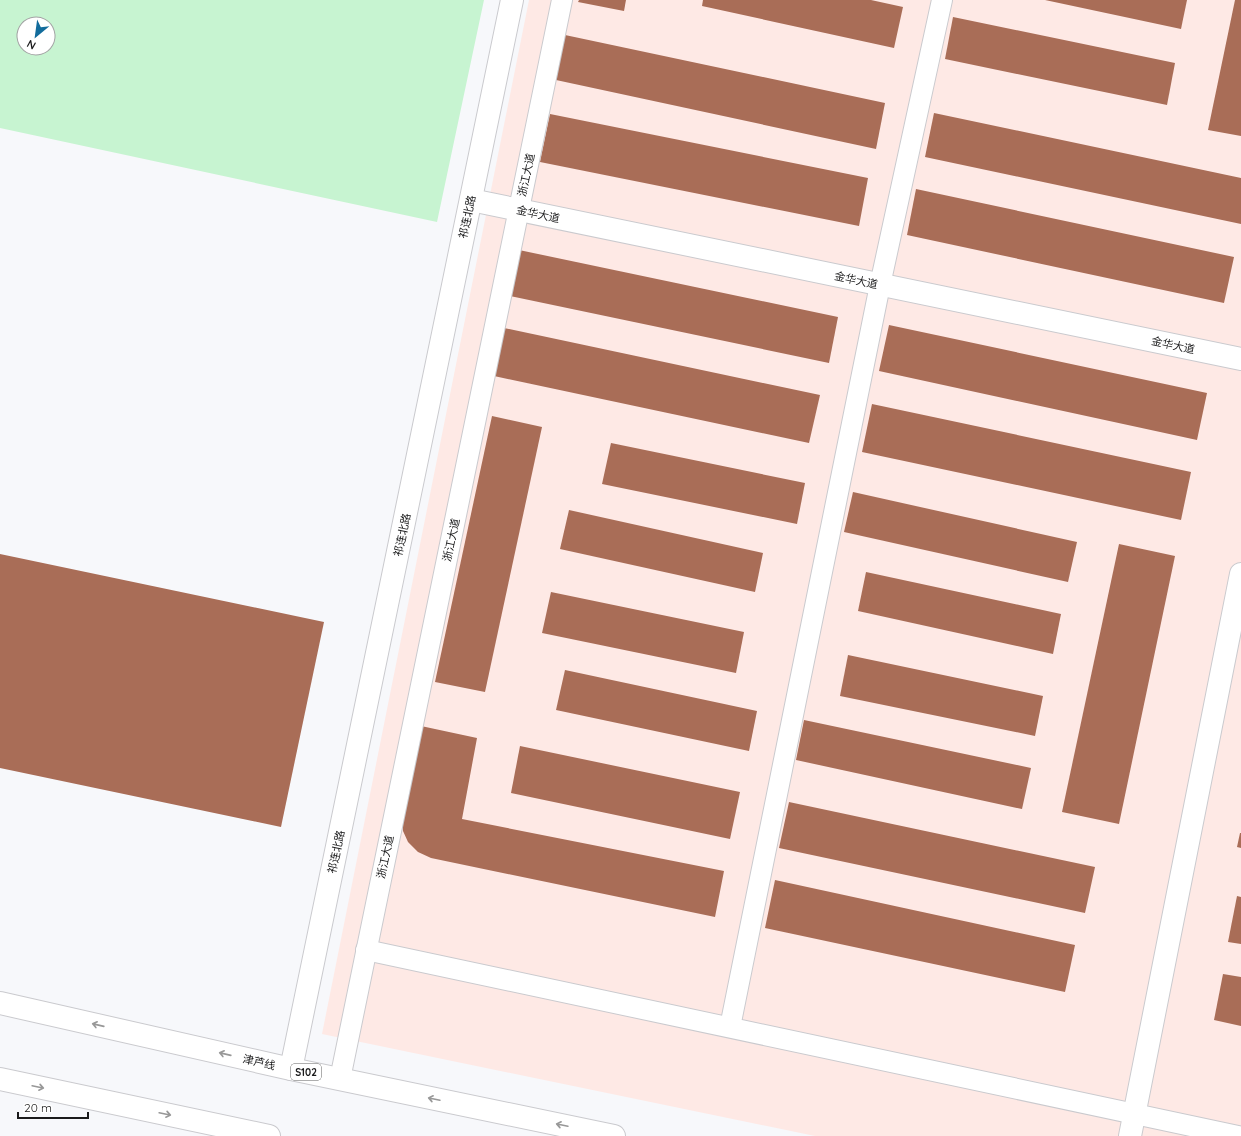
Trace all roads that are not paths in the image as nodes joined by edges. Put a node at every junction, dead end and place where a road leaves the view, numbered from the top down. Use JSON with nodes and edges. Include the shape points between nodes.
{"nodes":[{"id":1,"x":512,"y":0,"type":"edge"},
{"id":2,"x":562,"y":0,"type":"edge"},
{"id":3,"x":942,"y":0,"type":"edge"},
{"id":4,"x":471,"y":200,"type":"junction"},
{"id":5,"x":519,"y":210,"type":"junction"},
{"id":6,"x":880,"y":285,"type":"junction"},
{"id":7,"x":1241,"y":359,"type":"edge"},
{"id":8,"x":1241,"y":574,"type":"edge"},
{"id":9,"x":366,"y":950,"type":"junction"},
{"id":10,"x":0,"y":1003,"type":"edge"},
{"id":11,"x":730,"y":1027,"type":"junction"},
{"id":12,"x":291,"y":1069,"type":"junction"},
{"id":13,"x":0,"y":1079,"type":"edge"},
{"id":14,"x":340,"y":1079,"type":"junction"},
{"id":15,"x":1135,"y":1114,"type":"junction"},
{"id":16,"x":268,"y":1136,"type":"edge"},
{"id":17,"x":614,"y":1136,"type":"edge"},
{"id":18,"x":1130,"y":1136,"type":"edge"},
{"id":19,"x":1238,"y":1136,"type":"edge"}],
"edges":[{"from":1,"to":4,"type":"main road","name":"祁连北路"},
{"from":2,"to":5,"type":"street","name":"浙江大道"},
{"from":3,"to":6,"type":"street"},
{"from":4,"to":5,"type":"main road","name":"金华大道"},
{"from":4,"to":12,"type":"main road","name":"祁连北路"},
{"from":5,"to":6,"type":"main road","name":"金华大道"},
{"from":5,"to":9,"type":"street","name":"浙江大道"},
{"from":6,"to":7,"type":"main road","name":"金华大道"},
{"from":6,"to":11,"type":"street"},
{"from":8,"to":15,"type":"main road"},
{"from":9,"to":11,"type":"street"},
{"from":9,"to":14,"type":"street","name":"浙江大道"},
{"from":12,"to":10,"type":"main road","name":"津芦线","number":"S102","one_way":true},
{"from":11,"to":15,"type":"street"},
{"from":12,"to":14,"type":"main road","name":"津芦线","number":"S102"},
{"from":13,"to":16,"type":"main road","one_way":true},
{"from":17,"to":14,"type":"main road","name":"津芦线","number":"S102","one_way":true},
{"from":15,"to":18,"type":"main road"},
{"from":15,"to":19,"type":"street"}]}
